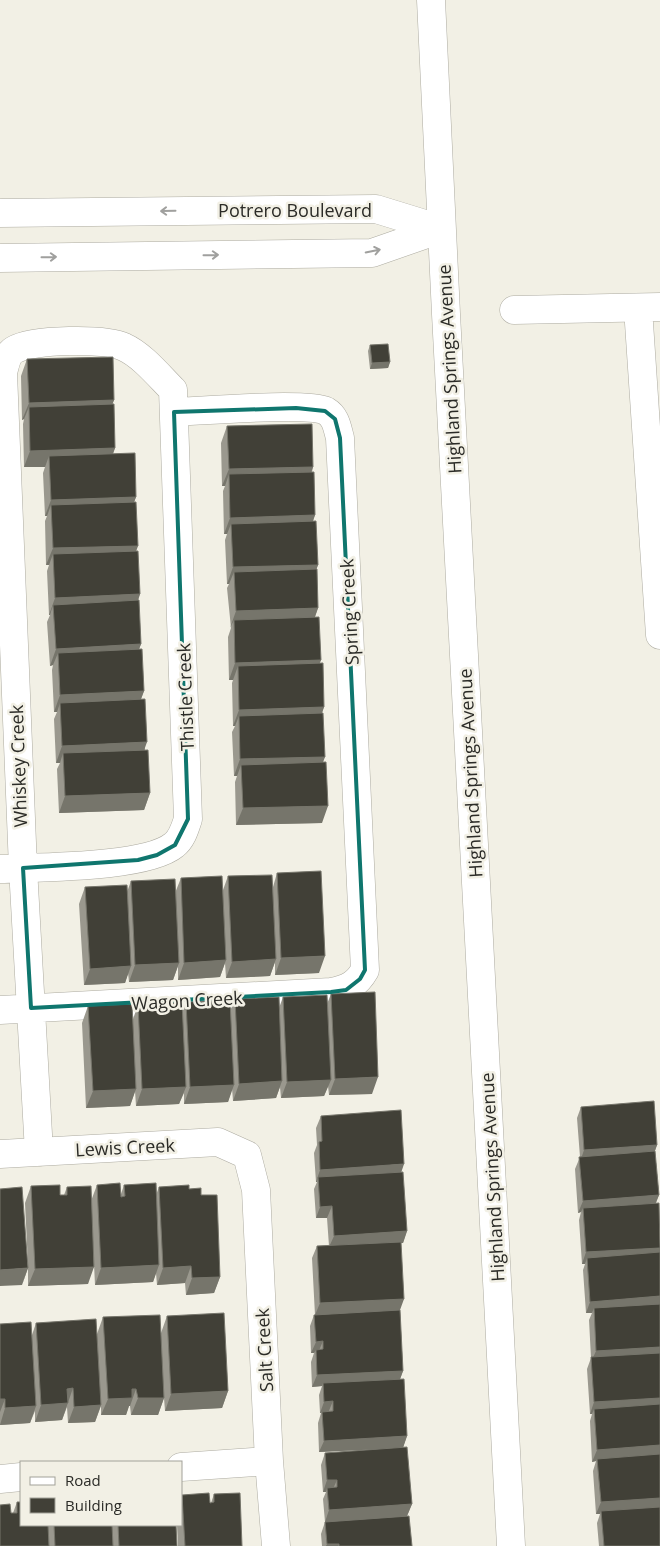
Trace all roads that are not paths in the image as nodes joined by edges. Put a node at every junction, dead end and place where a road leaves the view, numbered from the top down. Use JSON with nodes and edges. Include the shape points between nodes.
{"nodes":[{"id":1,"x":431,"y":0,"type":"edge"},
{"id":2,"x":0,"y":213,"type":"edge"},
{"id":3,"x":441,"y":229,"type":"junction"},
{"id":4,"x":0,"y":258,"type":"edge"},
{"id":5,"x":649,"y":308,"type":"edge"},
{"id":6,"x":514,"y":310,"type":"dead end"},
{"id":7,"x":174,"y":401,"type":"junction"},
{"id":8,"x":660,"y":635,"type":"edge"},
{"id":9,"x":11,"y":868,"type":"edge"},
{"id":10,"x":365,"y":970,"type":"joint"},
{"id":11,"x":31,"y":1008,"type":"junction"},
{"id":12,"x":0,"y":1010,"type":"edge"},
{"id":13,"x":40,"y":1152,"type":"junction"},
{"id":14,"x":0,"y":1154,"type":"edge"},
{"id":15,"x":246,"y":1155,"type":"joint"},
{"id":16,"x":269,"y":1461,"type":"junction"},
{"id":17,"x":182,"y":1467,"type":"edge"},
{"id":18,"x":20,"y":1477,"type":"edge"},
{"id":19,"x":0,"y":1478,"type":"edge"},
{"id":20,"x":276,"y":1546,"type":"edge"},
{"id":21,"x":511,"y":1546,"type":"edge"}],
"edges":[{"from":1,"to":3,"type":"street","name":"Highland Springs Avenue"},
{"from":3,"to":2,"type":"street","name":"Potrero Boulevard","one_way":true,"via":[[376,209]]},
{"from":4,"to":3,"type":"street","one_way":true,"via":[[372,253]]},
{"from":3,"to":21,"type":"street","name":"Highland Springs Avenue"},
{"from":5,"to":6,"type":"street"},
{"from":5,"to":8,"type":"street"},
{"from":7,"to":9,"type":"street","name":"Thistle Creek","via":[[188,819],[175,845],[157,855],[138,860]]},
{"from":7,"to":9,"type":"street","name":"Whiskey Creek","via":[[126,347],[111,342],[29,344],[12,350],[5,362],[2,393]]},
{"from":7,"to":10,"type":"street","name":"Spring Creek","via":[[325,411],[335,419],[340,438]]},
{"from":9,"to":11,"type":"street","name":"Whiskey Creek"},
{"from":10,"to":11,"type":"street","name":"Wagon Creek","via":[[360,979],[346,990],[332,992]]},
{"from":11,"to":12,"type":"street","name":"Wagon Creek"},
{"from":11,"to":13,"type":"street","name":"Whiskey Creek"},
{"from":13,"to":14,"type":"street","name":"Lewis Creek"},
{"from":13,"to":15,"type":"street","name":"Lewis Creek","via":[[218,1142]]},
{"from":15,"to":16,"type":"street","name":"Salt Creek","via":[[256,1190]]},
{"from":16,"to":17,"type":"street"},
{"from":16,"to":20,"type":"street","name":"Salt Creek"},
{"from":18,"to":19,"type":"street"}]}
